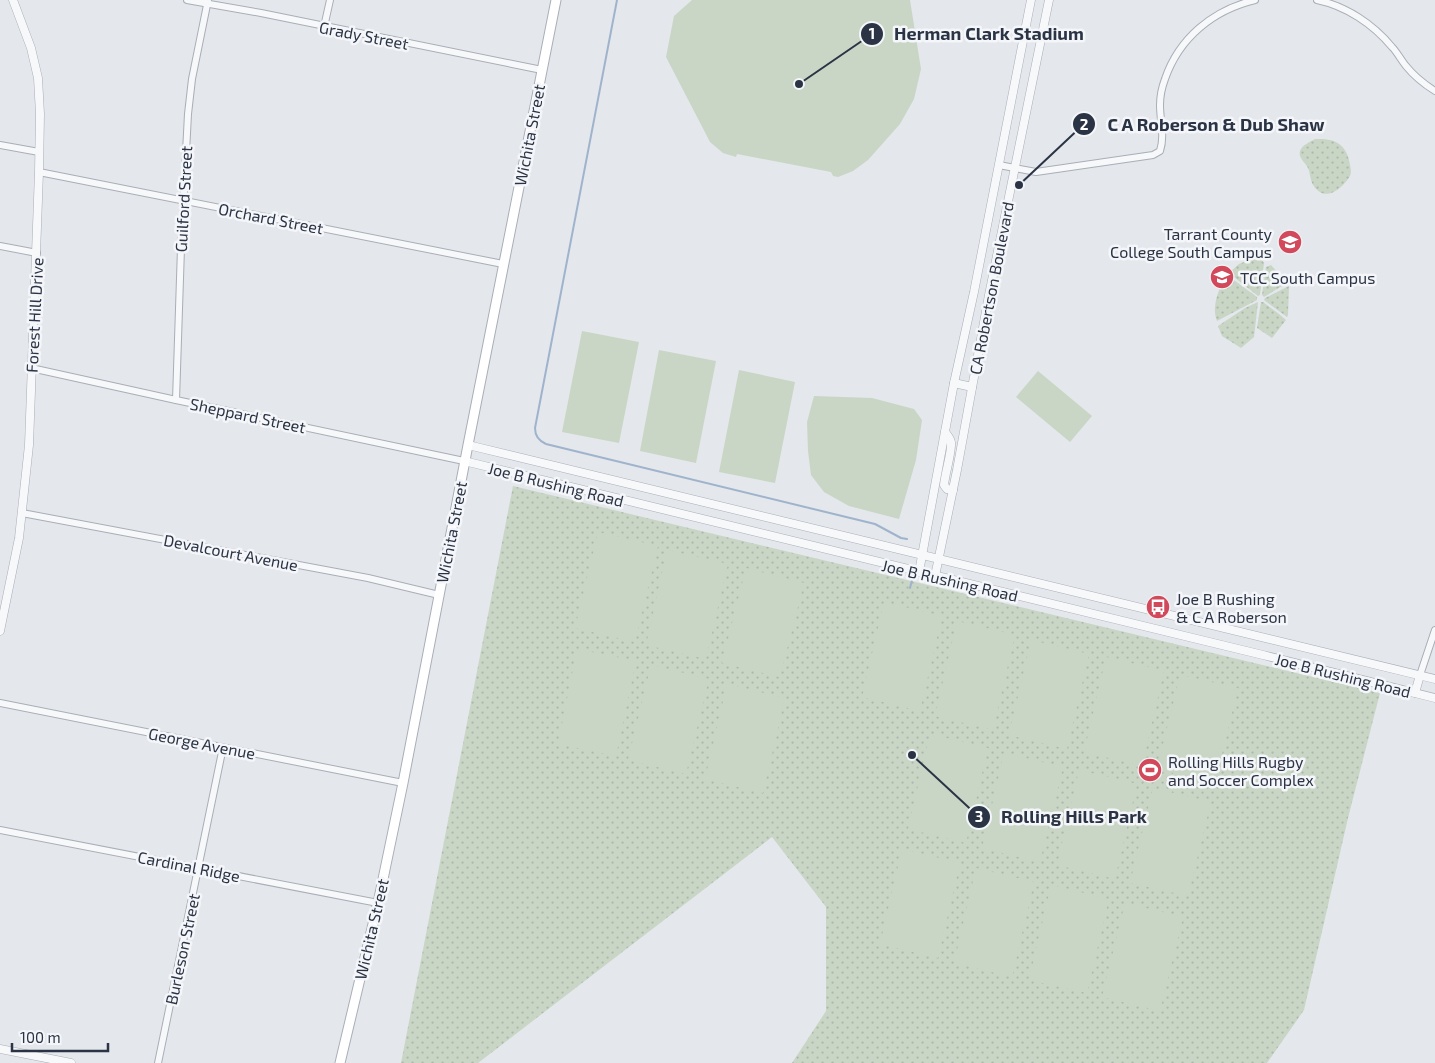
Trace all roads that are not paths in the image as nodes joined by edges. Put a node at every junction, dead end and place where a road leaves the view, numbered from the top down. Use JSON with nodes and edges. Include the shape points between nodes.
{"nodes":[{"id":1,"x":13,"y":0,"type":"edge"},
{"id":2,"x":187,"y":0,"type":"edge"},
{"id":3,"x":330,"y":0,"type":"edge"},
{"id":4,"x":556,"y":0,"type":"edge"},
{"id":5,"x":1031,"y":0,"type":"edge"},
{"id":6,"x":1049,"y":0,"type":"edge"},
{"id":7,"x":1255,"y":0,"type":"edge"},
{"id":8,"x":1317,"y":0,"type":"edge"},
{"id":9,"x":207,"y":2,"type":"edge"},
{"id":10,"x":324,"y":27,"type":"junction"},
{"id":11,"x":542,"y":70,"type":"junction"},
{"id":12,"x":1435,"y":91,"type":"edge"},
{"id":13,"x":0,"y":145,"type":"edge"},
{"id":14,"x":39,"y":152,"type":"junction"},
{"id":15,"x":999,"y":164,"type":"junction"},
{"id":16,"x":1015,"y":168,"type":"junction"},
{"id":17,"x":39,"y":172,"type":"junction"},
{"id":18,"x":184,"y":200,"type":"junction"},
{"id":19,"x":0,"y":246,"type":"edge"},
{"id":20,"x":37,"y":253,"type":"junction"},
{"id":21,"x":503,"y":264,"type":"junction"},
{"id":22,"x":974,"y":292,"type":"junction"},
{"id":23,"x":989,"y":295,"type":"junction"},
{"id":24,"x":32,"y":368,"type":"junction"},
{"id":25,"x":954,"y":383,"type":"junction"},
{"id":26,"x":972,"y":387,"type":"junction"},
{"id":27,"x":176,"y":400,"type":"junction"},
{"id":28,"x":945,"y":432,"type":"junction"},
{"id":29,"x":468,"y":445,"type":"junction"},
{"id":30,"x":464,"y":461,"type":"junction"},
{"id":31,"x":953,"y":490,"type":"junction"},
{"id":32,"x":22,"y":513,"type":"junction"},
{"id":33,"x":923,"y":555,"type":"junction"},
{"id":34,"x":939,"y":558,"type":"junction"},
{"id":35,"x":919,"y":572,"type":"junction"},
{"id":36,"x":935,"y":576,"type":"junction"},
{"id":37,"x":439,"y":595,"type":"junction"},
{"id":38,"x":1141,"y":608,"type":"junction"},
{"id":39,"x":1136,"y":624,"type":"junction"},
{"id":40,"x":1435,"y":630,"type":"edge"},
{"id":41,"x":0,"y":632,"type":"edge"},
{"id":42,"x":1266,"y":638,"type":"junction"},
{"id":43,"x":1263,"y":654,"type":"junction"},
{"id":44,"x":1420,"y":675,"type":"junction"},
{"id":45,"x":1435,"y":679,"type":"edge"},
{"id":46,"x":1415,"y":693,"type":"junction"},
{"id":47,"x":1435,"y":698,"type":"edge"},
{"id":48,"x":0,"y":703,"type":"edge"},
{"id":49,"x":223,"y":747,"type":"junction"},
{"id":50,"x":403,"y":783,"type":"junction"},
{"id":51,"x":0,"y":830,"type":"edge"},
{"id":52,"x":199,"y":868,"type":"junction"},
{"id":53,"x":378,"y":903,"type":"junction"},
{"id":54,"x":0,"y":1049,"type":"edge"},
{"id":55,"x":71,"y":1063,"type":"edge"},
{"id":56,"x":158,"y":1063,"type":"edge"},
{"id":57,"x":340,"y":1063,"type":"edge"}],
"edges":[{"from":1,"to":14,"type":"street","name":"Forest Hill Drive","via":[[38,78]]},
{"from":2,"to":9,"type":"street","name":"Grady Street"},
{"from":3,"to":10,"type":"street"},
{"from":4,"to":11,"type":"main road","name":"Wichita Street"},
{"from":5,"to":15,"type":"street","name":"CA Robertson Boulevard"},
{"from":6,"to":16,"type":"street","name":"CA Robertson Boulevard"},
{"from":7,"to":16,"type":"street","via":[[1219,14],[1183,44],[1169,67],[1162,89],[1163,142],[1160,151],[1153,155],[1049,171]]},
{"from":8,"to":12,"type":"street","via":[[1343,9],[1371,26],[1415,75]]},
{"from":9,"to":10,"type":"street","name":"Grady Street"},
{"from":9,"to":18,"type":"street","name":"Guilford Street","via":[[192,79],[186,131]]},
{"from":10,"to":11,"type":"street","name":"Grady Street"},
{"from":11,"to":21,"type":"main road","name":"Wichita Street"},
{"from":13,"to":14,"type":"street"},
{"from":14,"to":17,"type":"street","name":"Forest Hill Drive"},
{"from":15,"to":16,"type":"street"},
{"from":15,"to":22,"type":"street","name":"CA Robertson Boulevard"},
{"from":16,"to":23,"type":"street","name":"CA Robertson Boulevard"},
{"from":17,"to":18,"type":"street","name":"Orchard Street"},
{"from":17,"to":20,"type":"street","name":"Forest Hill Drive"},
{"from":18,"to":21,"type":"street","name":"Orchard Street"},
{"from":18,"to":27,"type":"street","name":"Guilford Street"},
{"from":19,"to":20,"type":"street"},
{"from":20,"to":24,"type":"street","name":"Forest Hill Drive"},
{"from":21,"to":29,"type":"main road","name":"Wichita Street"},
{"from":22,"to":23,"type":"street"},
{"from":22,"to":25,"type":"street","name":"CA Robertson Boulevard"},
{"from":23,"to":26,"type":"street","name":"CA Robertson Boulevard"},
{"from":24,"to":27,"type":"street","name":"Sheppard Street"},
{"from":24,"to":32,"type":"street","name":"Forest Hill Drive"},
{"from":25,"to":26,"type":"street"},
{"from":25,"to":28,"type":"street","name":"CA Robertson Boulevard"},
{"from":26,"to":31,"type":"street","name":"CA Robertson Boulevard"},
{"from":27,"to":30,"type":"street","name":"Sheppard Street"},
{"from":28,"to":31,"type":"street","via":[[952,445],[944,485]]},
{"from":28,"to":33,"type":"street","name":"CA Robertson Boulevard"},
{"from":29,"to":30,"type":"main road","name":"Wichita Street"},
{"from":29,"to":33,"type":"street","name":"Joe B Rushing Road"},
{"from":30,"to":35,"type":"street","name":"Joe B Rushing Road"},
{"from":30,"to":37,"type":"main road","name":"Wichita Street"},
{"from":31,"to":34,"type":"street","name":"CA Robertson Boulevard"},
{"from":32,"to":37,"type":"street","name":"Devalcourt Avenue"},
{"from":32,"to":41,"type":"street","name":"Forest Hill Drive"},
{"from":33,"to":34,"type":"street","name":"Joe B Rushing Road"},
{"from":33,"to":35,"type":"street","name":"CA Robertson Boulevard"},
{"from":34,"to":36,"type":"street","name":"CA Robertson Boulevard"},
{"from":34,"to":38,"type":"street","name":"Joe B Rushing Road"},
{"from":35,"to":36,"type":"street","name":"Joe B Rushing Road"},
{"from":36,"to":39,"type":"street","name":"Joe B Rushing Road"},
{"from":37,"to":50,"type":"main road","name":"Wichita Street"},
{"from":38,"to":39,"type":"street"},
{"from":38,"to":42,"type":"street","name":"Joe B Rushing Road"},
{"from":39,"to":43,"type":"street","name":"Joe B Rushing Road"},
{"from":40,"to":44,"type":"street"},
{"from":42,"to":43,"type":"street"},
{"from":42,"to":44,"type":"street","name":"Joe B Rushing Road"},
{"from":43,"to":46,"type":"street","name":"Joe B Rushing Road"},
{"from":44,"to":45,"type":"street","name":"Joe B Rushing Road"},
{"from":44,"to":46,"type":"street"},
{"from":46,"to":47,"type":"street","name":"Joe B Rushing Road"},
{"from":48,"to":49,"type":"street","name":"George Avenue"},
{"from":49,"to":50,"type":"street","name":"George Avenue"},
{"from":49,"to":52,"type":"street","name":"Burleson Street"},
{"from":50,"to":53,"type":"main road","name":"Wichita Street"},
{"from":51,"to":52,"type":"street","name":"Cardinal Ridge"},
{"from":52,"to":53,"type":"street","name":"Cardinal Ridge"},
{"from":52,"to":56,"type":"street","name":"Burleson Street"},
{"from":53,"to":57,"type":"main road","name":"Wichita Street"},
{"from":54,"to":55,"type":"street"}]}
